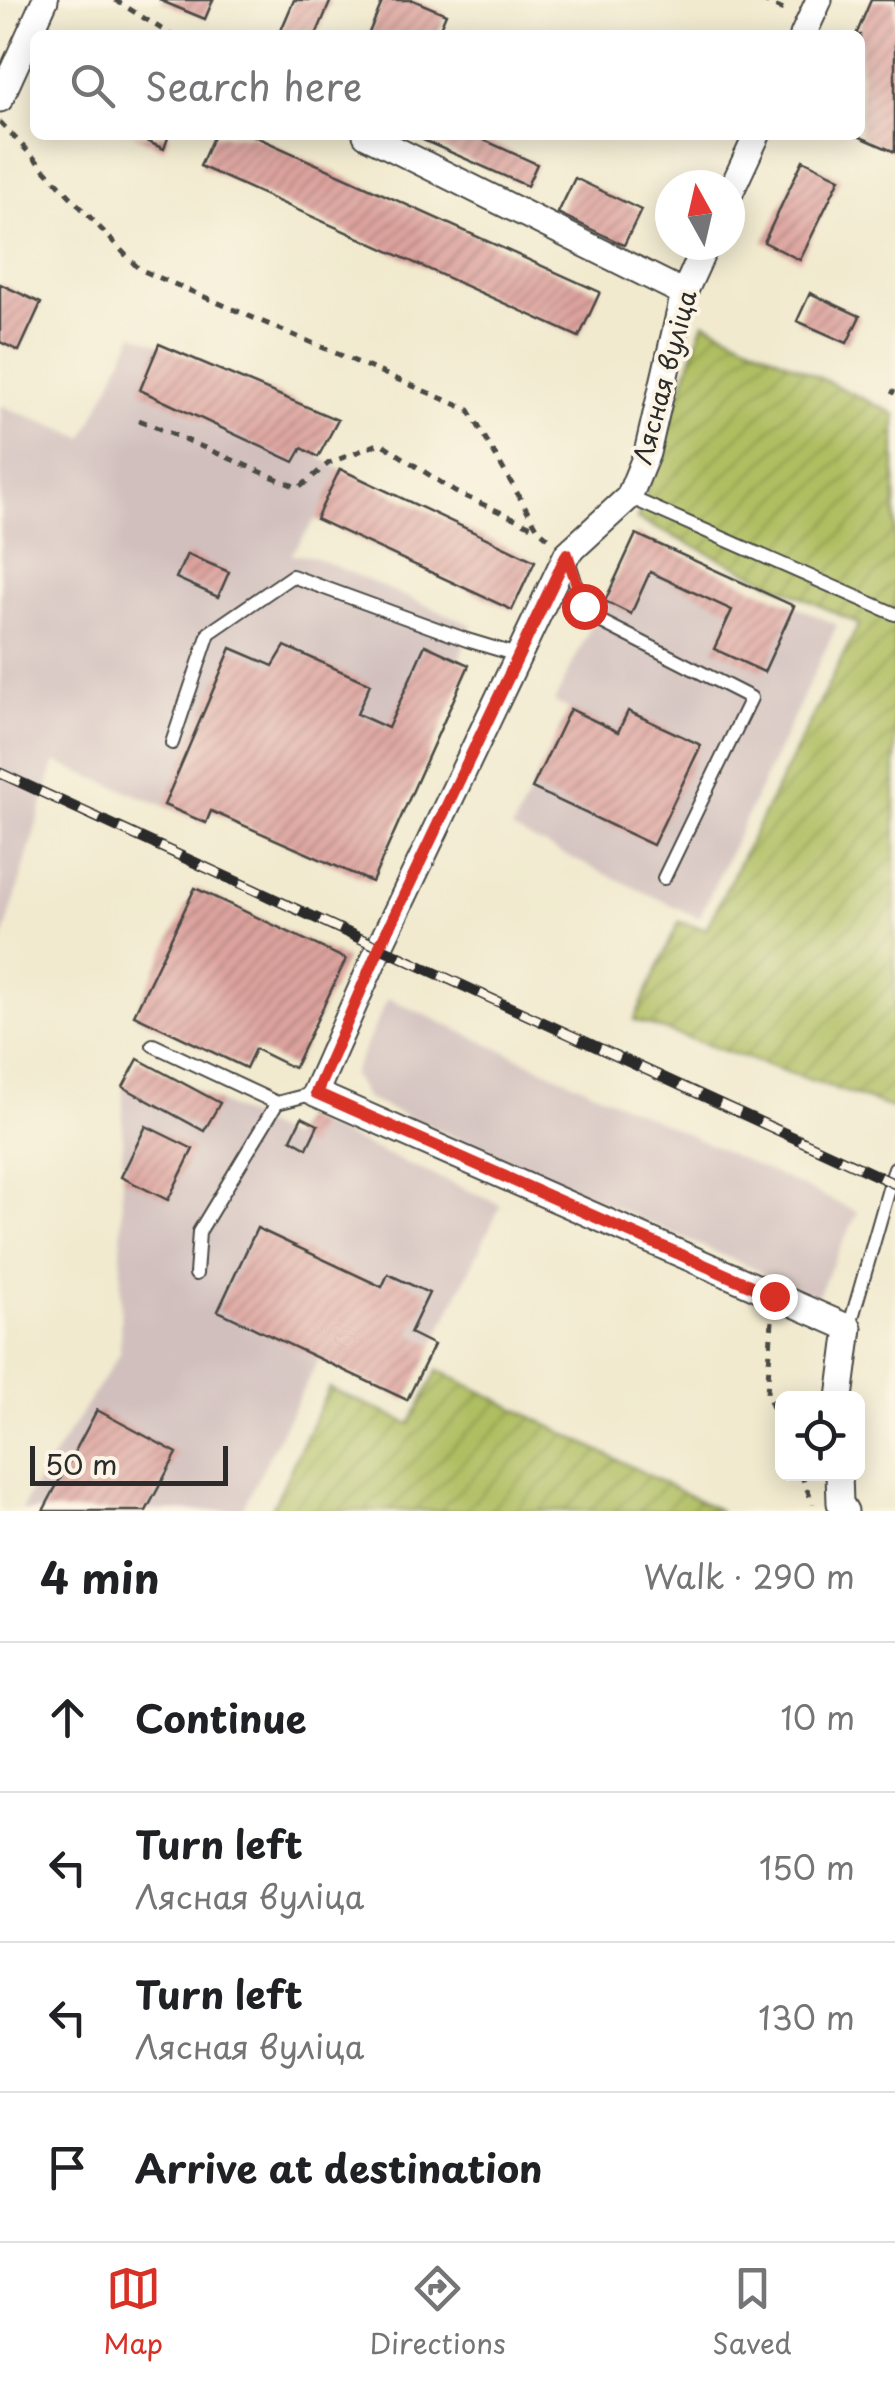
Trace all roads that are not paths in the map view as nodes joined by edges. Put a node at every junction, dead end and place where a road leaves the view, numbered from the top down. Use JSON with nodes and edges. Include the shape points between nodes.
{"nodes":[{"id":1,"x":46,"y":0,"type":"edge"},
{"id":2,"x":819,"y":0,"type":"edge"},
{"id":3,"x":32,"y":30,"type":"edge"},
{"id":4,"x":805,"y":30,"type":"edge"},
{"id":5,"x":30,"y":35,"type":"edge"},
{"id":6,"x":0,"y":100,"type":"edge"},
{"id":7,"x":376,"y":140,"type":"edge"},
{"id":8,"x":755,"y":140,"type":"edge"},
{"id":9,"x":741,"y":170,"type":"edge"},
{"id":10,"x":699,"y":260,"type":"edge"},
{"id":11,"x":684,"y":293,"type":"junction"},
{"id":12,"x":630,"y":497,"type":"junction"},
{"id":13,"x":567,"y":554,"type":"junction"},
{"id":14,"x":895,"y":614,"type":"edge"},
{"id":15,"x":517,"y":655,"type":"junction"},
{"id":16,"x":172,"y":744,"type":"dead end"},
{"id":17,"x":664,"y":878,"type":"dead end"},
{"id":18,"x":153,"y":1045,"type":"dead end"},
{"id":19,"x":316,"y":1093,"type":"junction"},
{"id":20,"x":277,"y":1103,"type":"junction"},
{"id":21,"x":895,"y":1168,"type":"edge"},
{"id":22,"x":196,"y":1274,"type":"dead end"},
{"id":23,"x":849,"y":1328,"type":"junction"},
{"id":24,"x":841,"y":1391,"type":"edge"},
{"id":25,"x":839,"y":1481,"type":"edge"},
{"id":26,"x":845,"y":1511,"type":"edge"}],
"edges":[{"from":1,"to":3,"type":"street"},
{"from":2,"to":4,"type":"street"},
{"from":5,"to":6,"type":"street"},
{"from":7,"to":11,"type":"street"},
{"from":8,"to":9,"type":"street"},
{"from":10,"to":11,"type":"street","name":"Лясная вуліца"},
{"from":11,"to":12,"type":"street","name":"Лясная вуліца","via":[[648,453]]},
{"from":12,"to":13,"type":"street","name":"Лясная вуліца"},
{"from":12,"to":14,"type":"lane"},
{"from":13,"to":15,"type":"street","name":"Лясная вуліца"},
{"from":13,"to":17,"type":"lane","via":[[594,618],[751,698]]},
{"from":15,"to":16,"type":"lane","via":[[292,576],[209,633]]},
{"from":15,"to":19,"type":"street","name":"Лясная вуліца"},
{"from":18,"to":20,"type":"lane"},
{"from":19,"to":20,"type":"lane"},
{"from":19,"to":23,"type":"street"},
{"from":20,"to":22,"type":"lane","via":[[199,1232]]},
{"from":21,"to":23,"type":"lane"},
{"from":23,"to":24,"type":"street"},
{"from":25,"to":26,"type":"street"}]}
